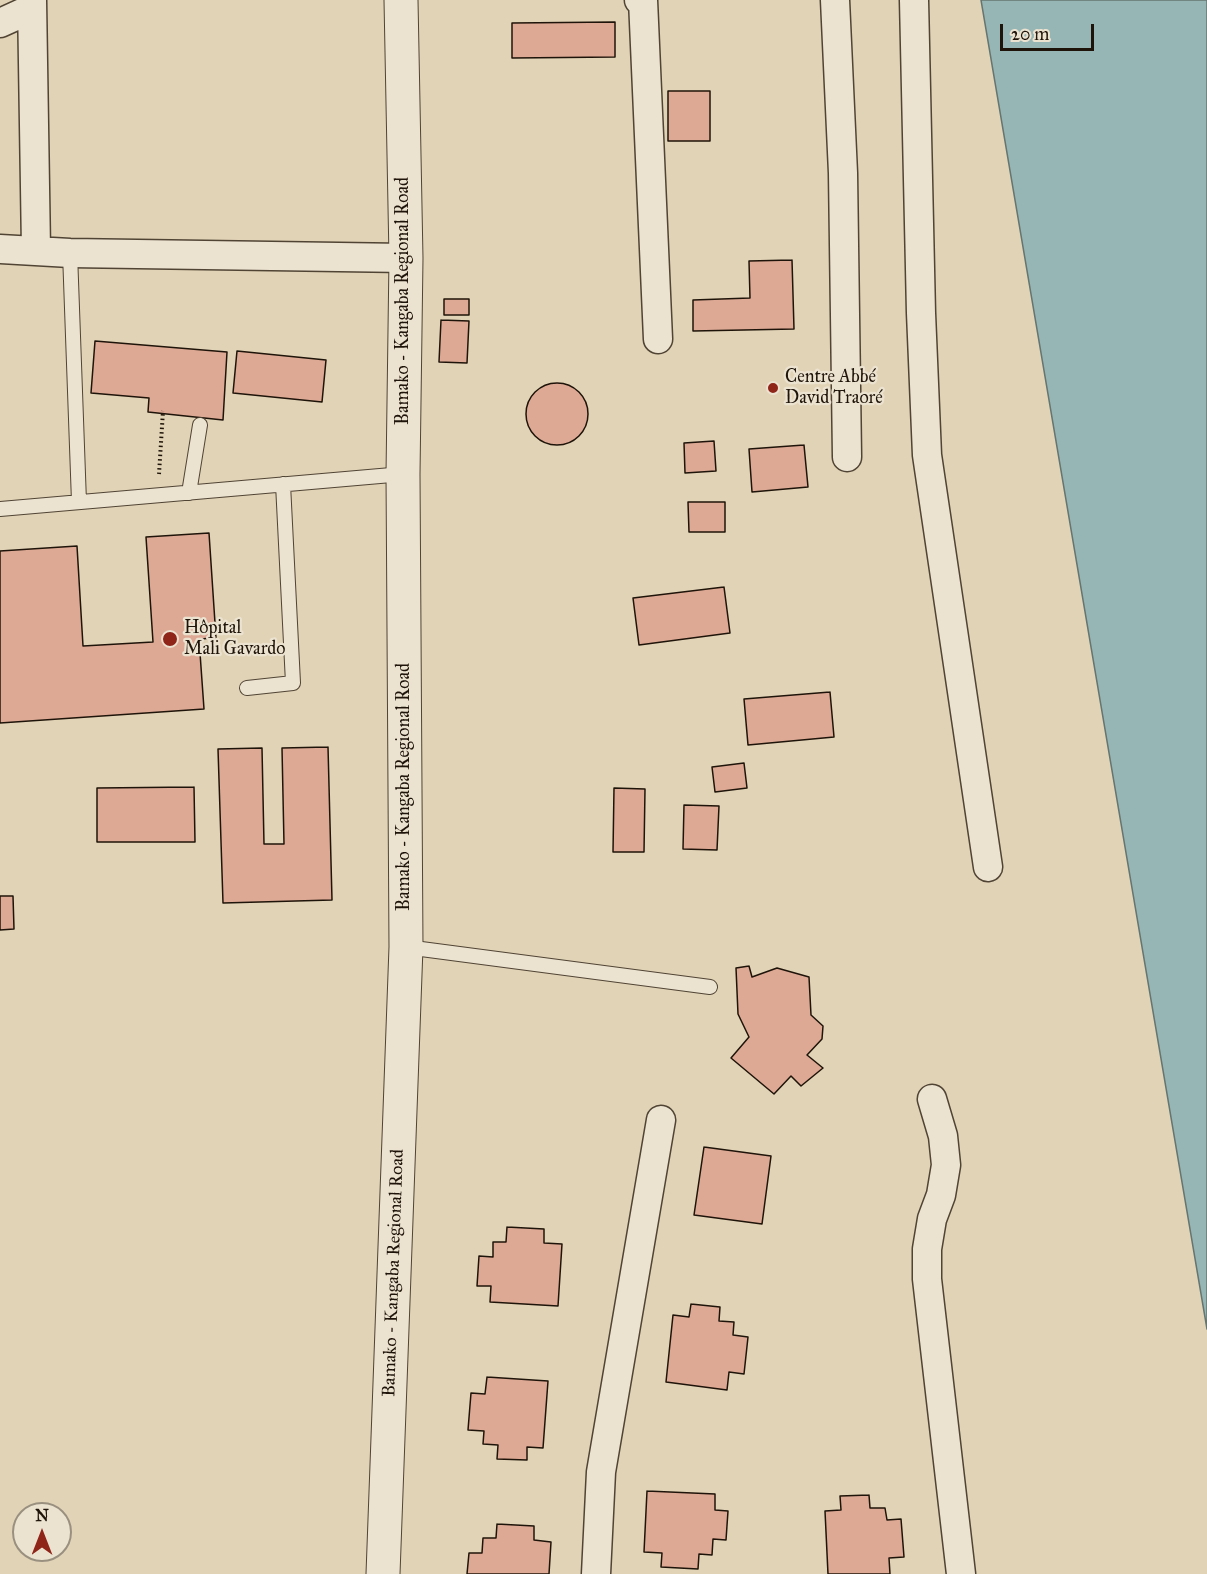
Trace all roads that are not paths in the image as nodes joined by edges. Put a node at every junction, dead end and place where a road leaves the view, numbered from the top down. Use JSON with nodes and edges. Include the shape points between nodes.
{"nodes":[{"id":1,"x":401,"y":0,"type":"edge"},
{"id":2,"x":642,"y":0,"type":"edge"},
{"id":3,"x":835,"y":0,"type":"edge"},
{"id":4,"x":914,"y":0,"type":"edge"},
{"id":5,"x":31,"y":4,"type":"edge"},
{"id":6,"x":0,"y":23,"type":"edge"},
{"id":7,"x":0,"y":249,"type":"edge"},
{"id":8,"x":36,"y":249,"type":"junction"},
{"id":9,"x":70,"y":253,"type":"junction"},
{"id":10,"x":406,"y":258,"type":"junction"},
{"id":11,"x":658,"y":339,"type":"dead end"},
{"id":12,"x":200,"y":425,"type":"dead end"},
{"id":13,"x":847,"y":457,"type":"dead end"},
{"id":14,"x":403,"y":474,"type":"junction"},
{"id":15,"x":283,"y":484,"type":"junction"},
{"id":16,"x":189,"y":493,"type":"junction"},
{"id":17,"x":79,"y":502,"type":"junction"},
{"id":18,"x":0,"y":509,"type":"edge"},
{"id":19,"x":247,"y":687,"type":"dead end"},
{"id":20,"x":988,"y":867,"type":"dead end"},
{"id":21,"x":406,"y":947,"type":"junction"},
{"id":22,"x":710,"y":987,"type":"dead end"},
{"id":23,"x":932,"y":1099,"type":"dead end"},
{"id":24,"x":661,"y":1120,"type":"dead end"},
{"id":25,"x":383,"y":1574,"type":"edge"},
{"id":26,"x":597,"y":1574,"type":"edge"},
{"id":27,"x":962,"y":1574,"type":"edge"}],
"edges":[{"from":1,"to":10,"type":"street","name":"Bamako - Kangaba Regional Road"},
{"from":2,"to":11,"type":"street"},
{"from":3,"to":13,"type":"street","via":[[843,173]]},
{"from":4,"to":20,"type":"street","via":[[927,455]]},
{"from":5,"to":6,"type":"street"},
{"from":5,"to":8,"type":"street"},
{"from":7,"to":8,"type":"street"},
{"from":8,"to":9,"type":"street"},
{"from":9,"to":10,"type":"street"},
{"from":9,"to":17,"type":"lane"},
{"from":10,"to":14,"type":"street","name":"Bamako - Kangaba Regional Road"},
{"from":12,"to":16,"type":"lane"},
{"from":14,"to":15,"type":"lane"},
{"from":14,"to":21,"type":"street","name":"Bamako - Kangaba Regional Road"},
{"from":15,"to":16,"type":"lane"},
{"from":15,"to":19,"type":"lane","via":[[293,683]]},
{"from":16,"to":17,"type":"lane"},
{"from":17,"to":18,"type":"lane"},
{"from":21,"to":22,"type":"lane"},
{"from":21,"to":25,"type":"street","name":"Bamako - Kangaba Regional Road"},
{"from":23,"to":27,"type":"street","via":[[943,1136],[946,1166],[932,1218],[927,1279]]},
{"from":24,"to":26,"type":"street","via":[[601,1472]]}]}
